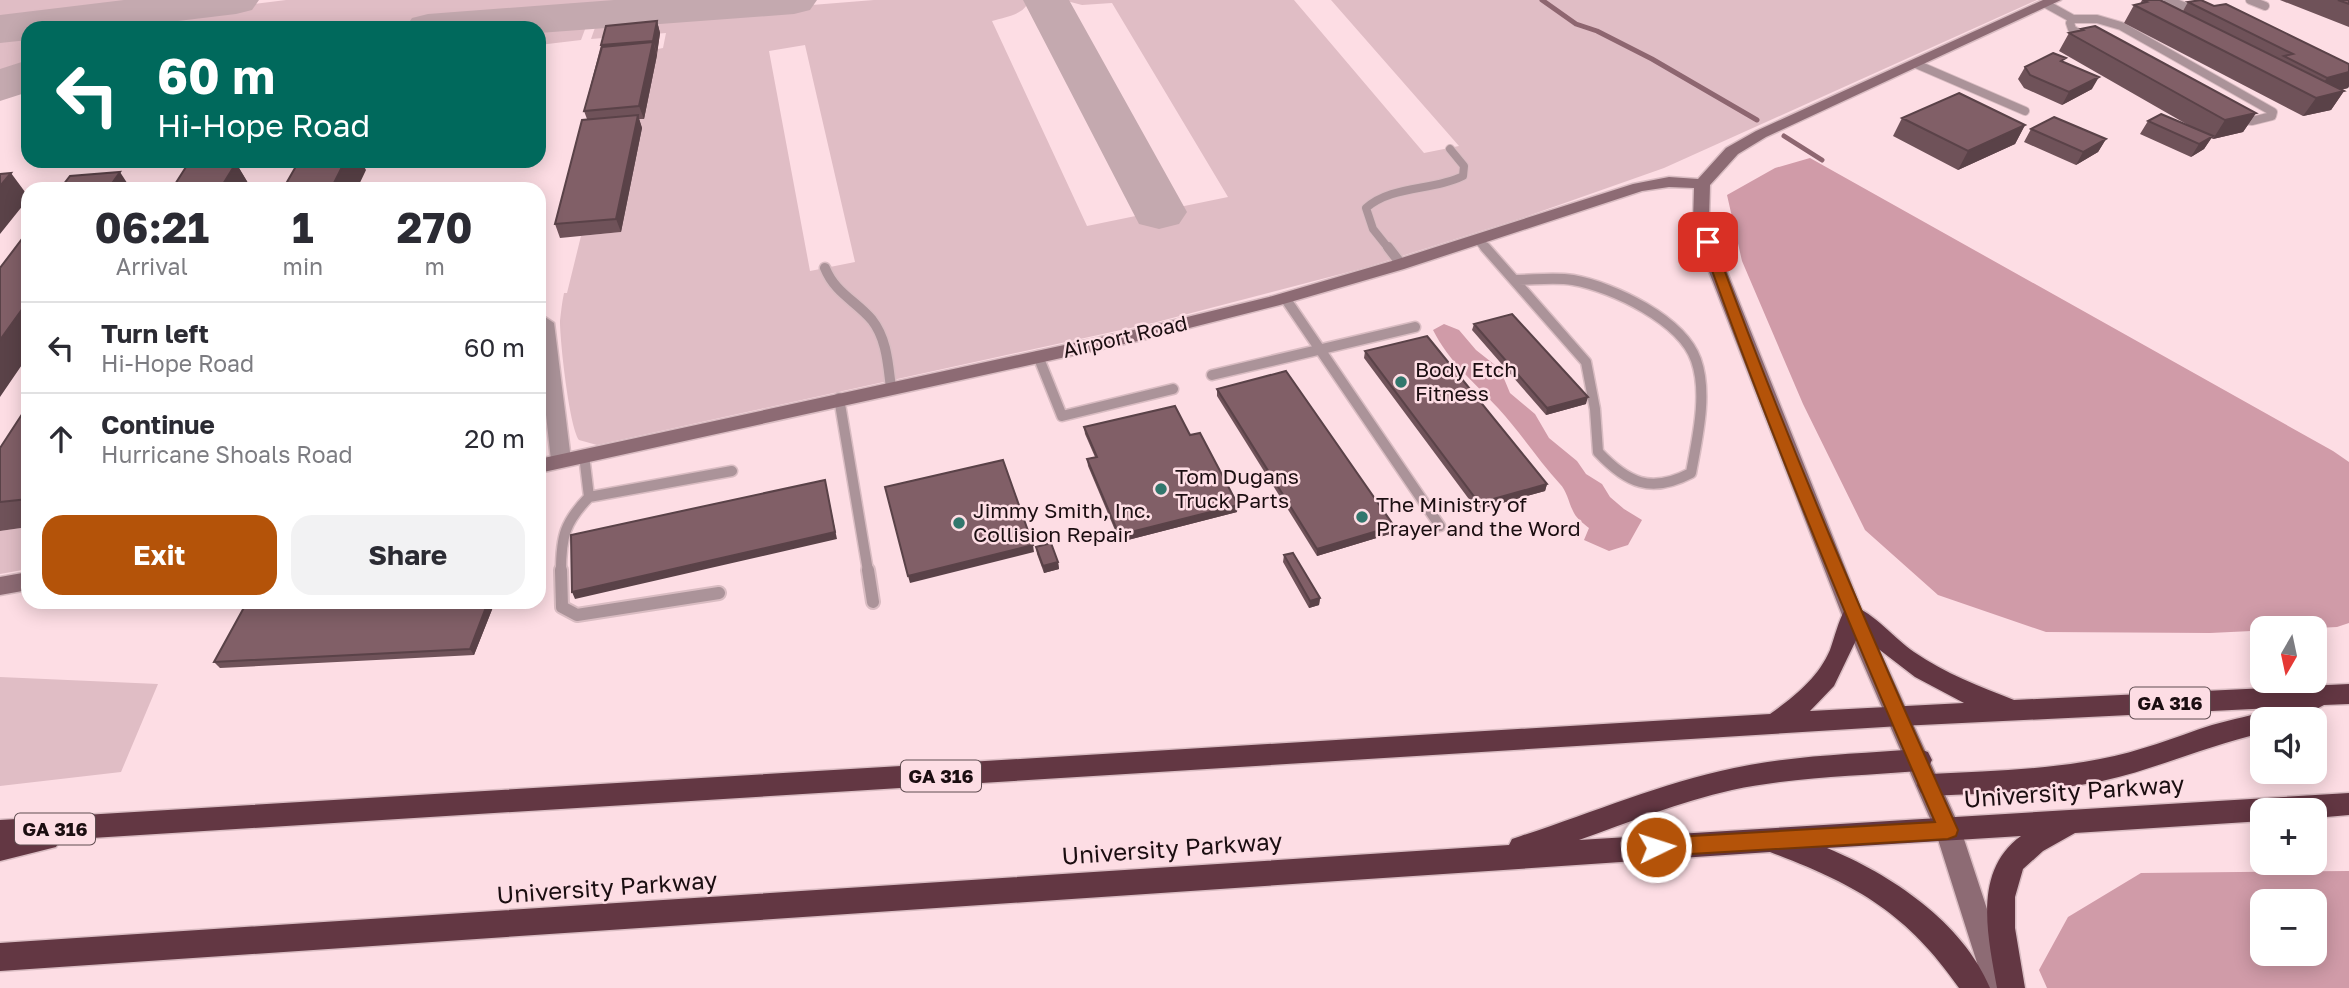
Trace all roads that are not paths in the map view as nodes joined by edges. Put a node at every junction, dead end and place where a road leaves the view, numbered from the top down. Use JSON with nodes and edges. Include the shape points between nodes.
{"nodes":[{"id":1,"x":2168,"y":0,"type":"edge"},
{"id":2,"x":2250,"y":0,"type":"edge"},
{"id":3,"x":2050,"y":2,"type":"edge"},
{"id":4,"x":2265,"y":6,"type":"dead end"},
{"id":5,"x":2208,"y":15,"type":"edge"},
{"id":6,"x":2073,"y":19,"type":"junction"},
{"id":7,"x":2090,"y":40,"type":"edge"},
{"id":8,"x":1916,"y":64,"type":"junction"},
{"id":9,"x":2025,"y":111,"type":"dead end"},
{"id":10,"x":2232,"y":117,"type":"edge"},
{"id":11,"x":1450,"y":149,"type":"dead end"},
{"id":12,"x":1702,"y":184,"type":"junction"},
{"id":13,"x":1478,"y":240,"type":"junction"},
{"id":14,"x":1401,"y":264,"type":"junction"},
{"id":15,"x":825,"y":268,"type":"dead end"},
{"id":16,"x":1514,"y":280,"type":"junction"},
{"id":17,"x":1285,"y":298,"type":"junction"},
{"id":18,"x":1415,"y":327,"type":"dead end"},
{"id":19,"x":546,"y":348,"type":"edge"},
{"id":20,"x":1320,"y":350,"type":"junction"},
{"id":21,"x":1038,"y":356,"type":"junction"},
{"id":22,"x":1212,"y":375,"type":"dead end"},
{"id":23,"x":891,"y":387,"type":"junction"},
{"id":24,"x":1173,"y":389,"type":"dead end"},
{"id":25,"x":839,"y":398,"type":"junction"},
{"id":26,"x":584,"y":455,"type":"junction"},
{"id":27,"x":561,"y":460,"type":"junction"},
{"id":28,"x":546,"y":464,"type":"edge"},
{"id":29,"x":732,"y":471,"type":"dead end"},
{"id":30,"x":589,"y":497,"type":"junction"},
{"id":31,"x":1440,"y":526,"type":"dead end"},
{"id":32,"x":21,"y":582,"type":"edge"},
{"id":33,"x":0,"y":586,"type":"edge"},
{"id":34,"x":719,"y":593,"type":"dead end"},
{"id":35,"x":873,"y":602,"type":"dead end"},
{"id":36,"x":1853,"y":615,"type":"junction"},
{"id":37,"x":2349,"y":694,"type":"edge"},
{"id":38,"x":2323,"y":696,"type":"junction"},
{"id":39,"x":2299,"y":707,"type":"edge"},
{"id":40,"x":2017,"y":710,"type":"junction"},
{"id":41,"x":1900,"y":716,"type":"junction"},
{"id":42,"x":1771,"y":726,"type":"junction"},
{"id":43,"x":2250,"y":726,"type":"edge"},
{"id":44,"x":1919,"y":760,"type":"junction"},
{"id":45,"x":1930,"y":785,"type":"junction"},
{"id":46,"x":2349,"y":804,"type":"edge"},
{"id":47,"x":2070,"y":822,"type":"junction"},
{"id":48,"x":111,"y":825,"type":"junction"},
{"id":49,"x":1948,"y":830,"type":"junction"},
{"id":50,"x":0,"y":832,"type":"edge"},
{"id":51,"x":1767,"y":840,"type":"junction"},
{"id":52,"x":0,"y":849,"type":"edge"},
{"id":53,"x":1489,"y":858,"type":"junction"},
{"id":54,"x":0,"y":957,"type":"edge"},
{"id":55,"x":1976,"y":988,"type":"edge"},
{"id":56,"x":1999,"y":988,"type":"edge"},
{"id":57,"x":2011,"y":988,"type":"edge"}],
"edges":[{"from":1,"to":5,"type":"lane"},
{"from":2,"to":4,"type":"lane"},
{"from":3,"to":6,"type":"lane"},
{"from":3,"to":8,"type":"street"},
{"from":6,"to":7,"type":"lane","via":[[2072,29]]},
{"from":6,"to":10,"type":"lane","via":[[2121,26],[2273,112],[2252,121]]},
{"from":8,"to":9,"type":"lane"},
{"from":8,"to":12,"type":"street","via":[[1761,134],[1732,151]]},
{"from":11,"to":14,"type":"lane","via":[[1464,166],[1463,176],[1451,183],[1381,197],[1366,208],[1373,229]]},
{"from":12,"to":13,"type":"street","name":"Airport Road","via":[[1669,182],[1639,187]]},
{"from":12,"to":36,"type":"street","via":[[1701,221],[1715,264]]},
{"from":13,"to":14,"type":"street","name":"Airport Road"},
{"from":13,"to":16,"type":"lane"},
{"from":14,"to":17,"type":"street","name":"Airport Road"},
{"from":15,"to":23,"type":"lane","via":[[832,287],[877,327]]},
{"from":16,"to":16,"type":"lane","via":[[1586,362],[1598,452],[1622,475],[1647,484],[1676,482],[1691,473],[1698,392],[1698,363],[1692,347],[1669,326],[1612,292],[1573,280]]},
{"from":17,"to":20,"type":"lane"},
{"from":17,"to":21,"type":"street","name":"Airport Road"},
{"from":18,"to":20,"type":"lane"},
{"from":19,"to":27,"type":"street"},
{"from":20,"to":22,"type":"lane"},
{"from":20,"to":31,"type":"lane"},
{"from":21,"to":23,"type":"street","name":"Airport Road"},
{"from":21,"to":24,"type":"lane","via":[[1062,416]]},
{"from":23,"to":25,"type":"street","name":"Airport Road"},
{"from":25,"to":26,"type":"street","name":"Airport Road"},
{"from":25,"to":35,"type":"lane"},
{"from":26,"to":27,"type":"street","name":"Airport Road"},
{"from":26,"to":30,"type":"lane"},
{"from":27,"to":28,"type":"street","name":"Airport Road"},
{"from":29,"to":30,"type":"lane"},
{"from":30,"to":34,"type":"lane","via":[[565,531],[562,607],[577,615]]},
{"from":32,"to":33,"type":"street"},
{"from":36,"to":40,"type":"highway","via":[[1931,677]]},
{"from":36,"to":41,"type":"street"},
{"from":36,"to":42,"type":"highway","via":[[1833,670],[1806,702]]},
{"from":37,"to":38,"type":"highway","number":"GA 316"},
{"from":38,"to":39,"type":"highway"},
{"from":38,"to":40,"type":"highway","number":"GA 316"},
{"from":40,"to":41,"type":"highway","number":"GA 316"},
{"from":41,"to":42,"type":"highway","number":"GA 316"},
{"from":41,"to":44,"type":"street"},
{"from":42,"to":48,"type":"highway","number":"GA 316"},
{"from":43,"to":45,"type":"highway","via":[[2092,772]]},
{"from":44,"to":45,"type":"street"},
{"from":44,"to":53,"type":"highway","via":[[1735,779]]},
{"from":45,"to":49,"type":"street"},
{"from":46,"to":47,"type":"highway","name":"University Parkway"},
{"from":47,"to":49,"type":"highway","name":"University Parkway"},
{"from":47,"to":57,"type":"highway","via":[[2041,838],[2009,867],[2000,919]]},
{"from":48,"to":50,"type":"highway","number":"GA 316"},
{"from":48,"to":52,"type":"highway"},
{"from":49,"to":51,"type":"highway","name":"University Parkway"},
{"from":49,"to":56,"type":"street"},
{"from":51,"to":53,"type":"highway","name":"University Parkway"},
{"from":51,"to":55,"type":"highway","via":[[1840,866],[1891,895],[1933,930]]},
{"from":53,"to":54,"type":"highway","name":"University Parkway"}]}
